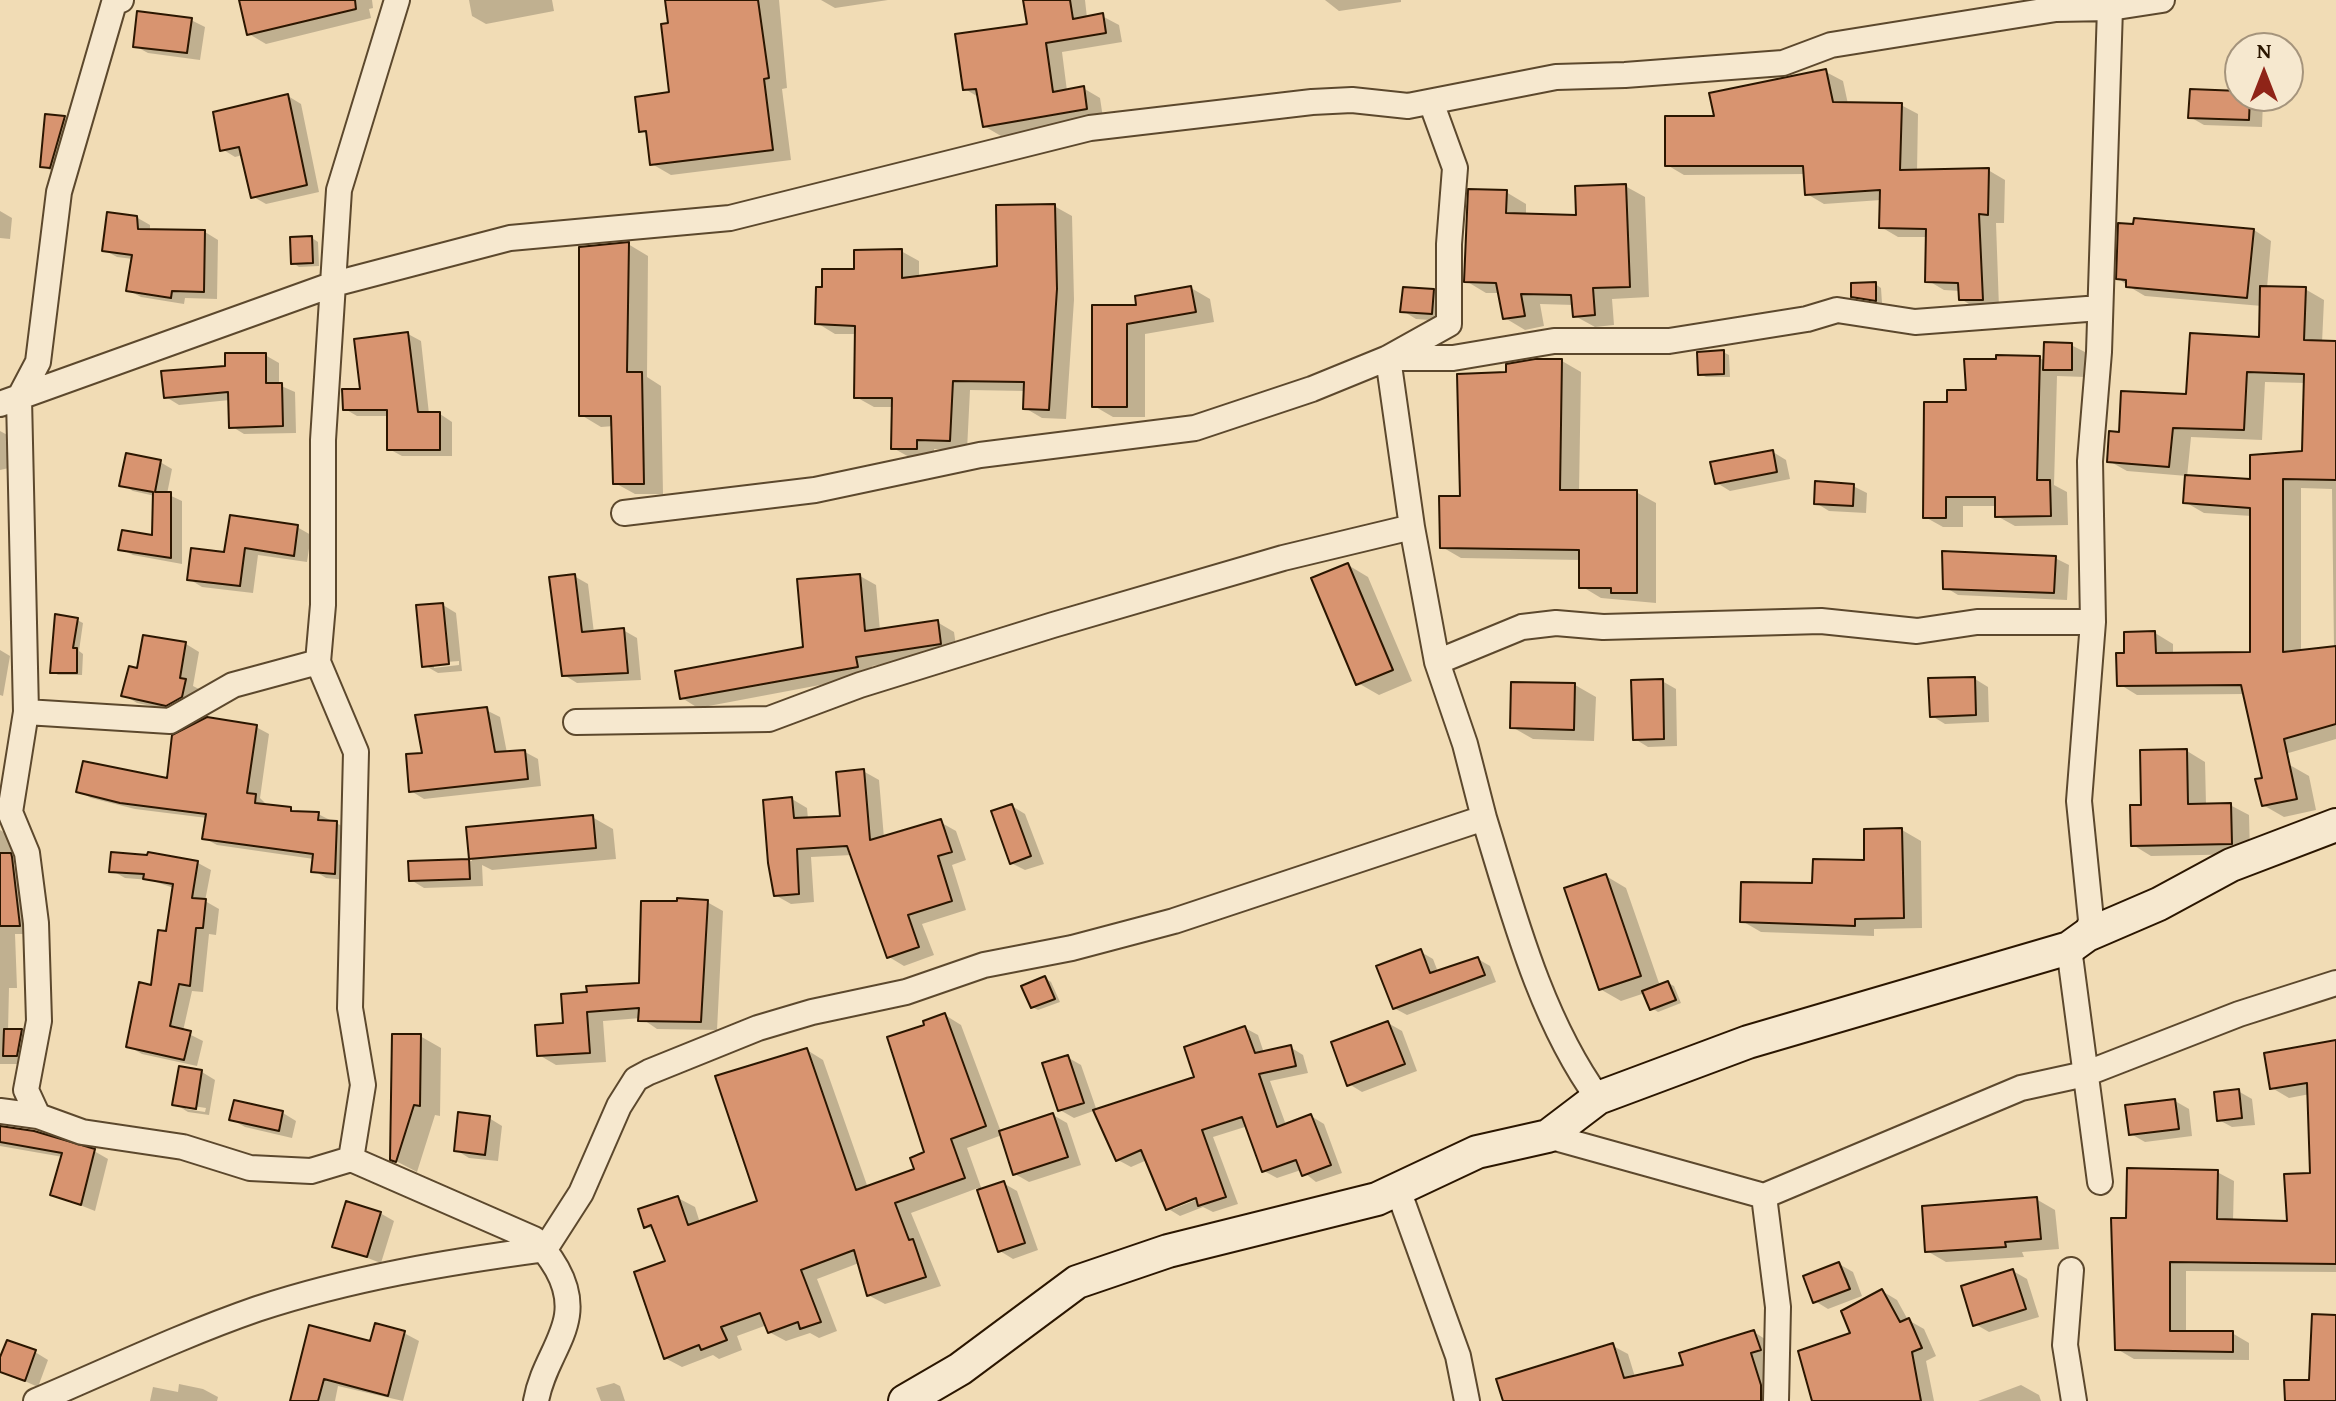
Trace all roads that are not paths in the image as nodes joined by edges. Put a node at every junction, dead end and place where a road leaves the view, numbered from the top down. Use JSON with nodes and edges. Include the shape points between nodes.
{"nodes":[{"id":1,"x":121,"y":0,"type":"edge"},
{"id":2,"x":397,"y":0,"type":"edge"},
{"id":3,"x":2162,"y":0,"type":"edge"},
{"id":4,"x":2110,"y":8,"type":"junction"},
{"id":5,"x":1431,"y":102,"type":"junction"},
{"id":6,"x":334,"y":284,"type":"junction"},
{"id":7,"x":2100,"y":308,"type":"junction"},
{"id":8,"x":1388,"y":358,"type":"junction"},
{"id":9,"x":9,"y":401,"type":"edge"},
{"id":10,"x":624,"y":513,"type":"dead end"},
{"id":11,"x":1412,"y":527,"type":"junction"},
{"id":12,"x":2093,"y":622,"type":"junction"},
{"id":13,"x":318,"y":662,"type":"junction"},
{"id":14,"x":1437,"y":662,"type":"junction"},
{"id":15,"x":26,"y":712,"type":"junction"},
{"id":16,"x":576,"y":722,"type":"dead end"},
{"id":17,"x":5,"y":810,"type":"edge"},
{"id":18,"x":1484,"y":818,"type":"junction"},
{"id":19,"x":2336,"y":825,"type":"edge"},
{"id":20,"x":2078,"y":942,"type":"junction"},
{"id":21,"x":2336,"y":983,"type":"edge"},
{"id":22,"x":2085,"y":1074,"type":"junction"},
{"id":23,"x":1598,"y":1098,"type":"junction"},
{"id":24,"x":0,"y":1111,"type":"edge"},
{"id":25,"x":38,"y":1116,"type":"junction"},
{"id":26,"x":1548,"y":1136,"type":"junction"},
{"id":27,"x":351,"y":1159,"type":"junction"},
{"id":28,"x":2100,"y":1182,"type":"dead end"},
{"id":29,"x":1397,"y":1187,"type":"junction"},
{"id":30,"x":1764,"y":1196,"type":"junction"},
{"id":31,"x":545,"y":1249,"type":"junction"},
{"id":32,"x":2071,"y":1270,"type":"dead end"},
{"id":33,"x":36,"y":1401,"type":"edge"},
{"id":34,"x":536,"y":1401,"type":"edge"},
{"id":35,"x":905,"y":1401,"type":"edge"},
{"id":36,"x":1467,"y":1401,"type":"edge"},
{"id":37,"x":1776,"y":1401,"type":"edge"},
{"id":38,"x":2074,"y":1401,"type":"edge"}],
"edges":[{"from":1,"to":9,"type":"street","via":[[114,3],[59,192],[38,362]]},
{"from":2,"to":6,"type":"street","via":[[339,190]]},
{"from":3,"to":4,"type":"street"},
{"from":4,"to":5,"type":"street","via":[[2056,9],[1831,45],[1783,63],[1556,77]]},
{"from":4,"to":7,"type":"street"},
{"from":5,"to":6,"type":"street","via":[[1312,102],[1090,128],[730,218],[510,238]]},
{"from":5,"to":8,"type":"street","via":[[1455,168],[1449,324]]},
{"from":6,"to":9,"type":"street"},
{"from":6,"to":13,"type":"street","via":[[323,440]]},
{"from":7,"to":8,"type":"street","via":[[1915,322],[1837,310],[1669,341],[1554,341],[1453,358]]},
{"from":7,"to":12,"type":"street","via":[[2090,461]]},
{"from":8,"to":10,"type":"street","via":[[1195,428],[980,455],[815,490]]},
{"from":8,"to":11,"type":"street"},
{"from":9,"to":15,"type":"street"},
{"from":11,"to":14,"type":"street"},
{"from":11,"to":16,"type":"street","via":[[1069,620],[769,719]]},
{"from":12,"to":14,"type":"street","via":[[1977,622],[1917,631],[1821,621],[1603,627],[1556,623],[1522,627]]},
{"from":12,"to":20,"type":"street","via":[[2079,801],[2091,920]]},
{"from":13,"to":15,"type":"street","via":[[233,685],[170,721]]},
{"from":13,"to":27,"type":"street","via":[[356,752],[350,1008],[363,1085]]},
{"from":14,"to":18,"type":"street"},
{"from":15,"to":17,"type":"street"},
{"from":17,"to":25,"type":"street","via":[[27,853],[36,923],[39,1021],[26,1090]]},
{"from":18,"to":23,"type":"street","via":[[1507,897],[1545,994],[1574,1064]]},
{"from":18,"to":31,"type":"street","via":[[1174,921],[798,1016],[660,1067],[636,1079],[581,1193]]},
{"from":19,"to":20,"type":"street","via":[[2231,865]]},
{"from":20,"to":22,"type":"street"},
{"from":20,"to":23,"type":"street","via":[[1748,1042]]},
{"from":21,"to":22,"type":"street"},
{"from":22,"to":28,"type":"street"},
{"from":22,"to":30,"type":"street","via":[[2021,1088]]},
{"from":23,"to":26,"type":"street"},
{"from":24,"to":25,"type":"street"},
{"from":25,"to":27,"type":"street","via":[[82,1132],[183,1147],[250,1168],[311,1171]]},
{"from":26,"to":29,"type":"street","via":[[1477,1152]]},
{"from":26,"to":30,"type":"street"},
{"from":27,"to":31,"type":"street","via":[[534,1239]]},
{"from":29,"to":35,"type":"street","via":[[1355,1205],[1168,1251],[1077,1282],[960,1369]]},
{"from":29,"to":36,"type":"street","via":[[1458,1356]]},
{"from":30,"to":37,"type":"street","via":[[1778,1307]]},
{"from":31,"to":33,"type":"street","via":[[461,1260],[304,1295],[242,1315]]},
{"from":31,"to":34,"type":"street","via":[[566,1286],[569,1318]]},
{"from":32,"to":38,"type":"street","via":[[2065,1345]]}]}
